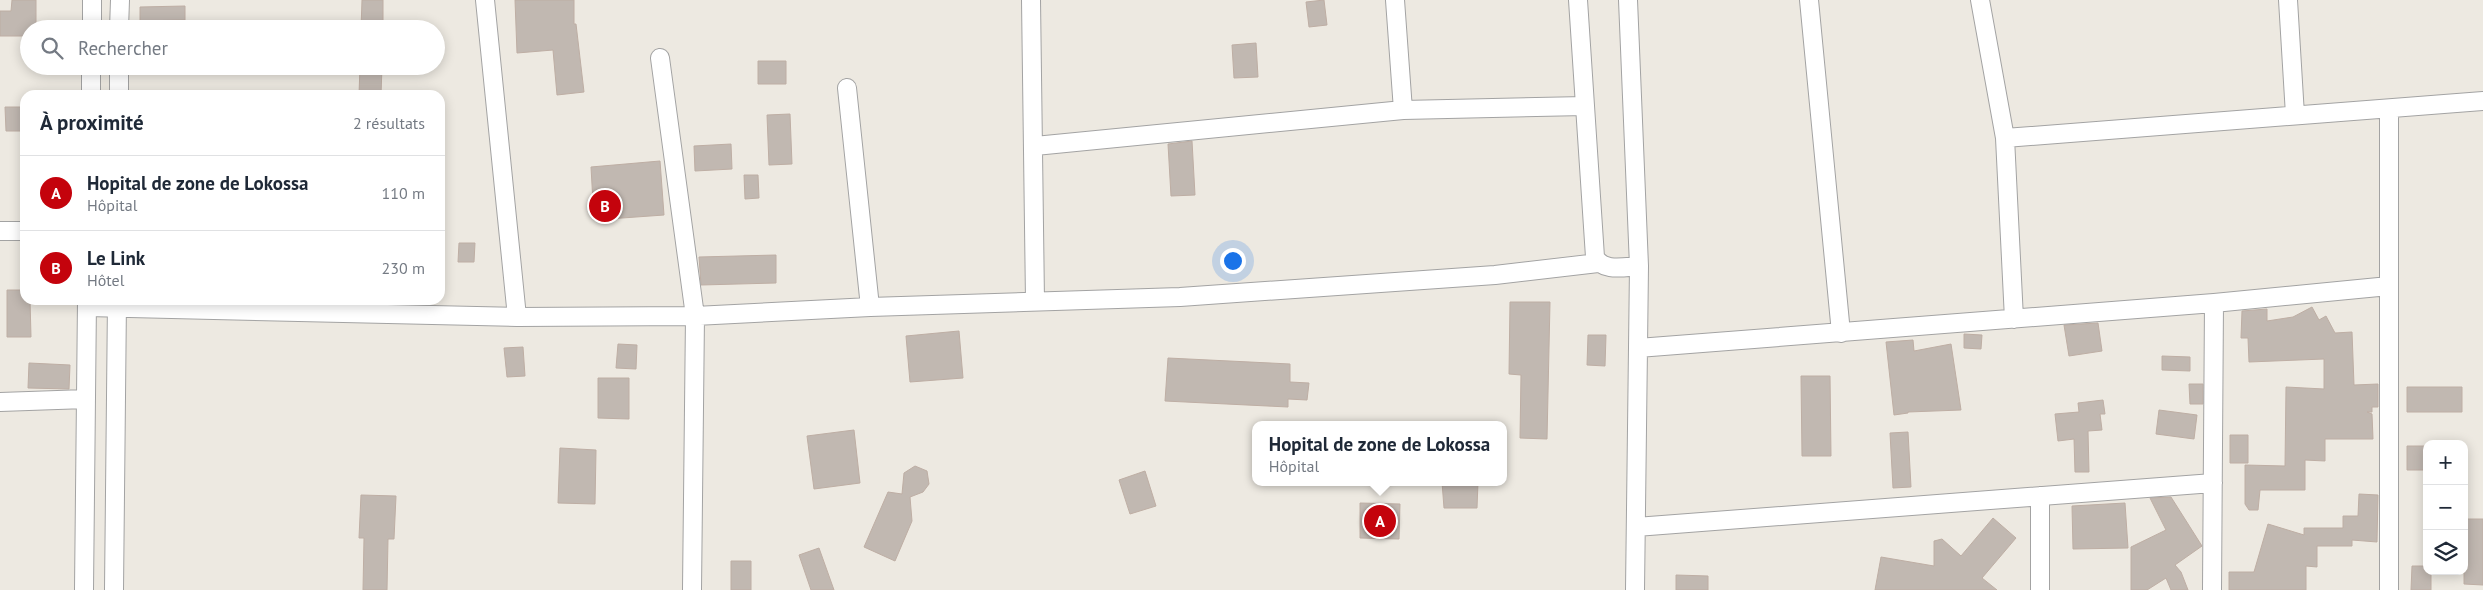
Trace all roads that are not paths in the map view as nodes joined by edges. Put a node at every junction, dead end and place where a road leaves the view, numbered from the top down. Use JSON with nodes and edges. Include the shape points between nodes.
{"nodes":[{"id":1,"x":92,"y":0,"type":"edge"},
{"id":2,"x":120,"y":0,"type":"edge"},
{"id":3,"x":485,"y":0,"type":"edge"},
{"id":4,"x":1031,"y":0,"type":"edge"},
{"id":5,"x":1395,"y":0,"type":"edge"},
{"id":6,"x":1578,"y":0,"type":"edge"},
{"id":7,"x":1628,"y":0,"type":"edge"},
{"id":8,"x":1809,"y":0,"type":"edge"},
{"id":9,"x":1980,"y":0,"type":"edge"},
{"id":10,"x":2288,"y":0,"type":"edge"},
{"id":11,"x":92,"y":20,"type":"edge"},
{"id":12,"x":120,"y":20,"type":"edge"},
{"id":13,"x":660,"y":58,"type":"dead end"},
{"id":14,"x":91,"y":75,"type":"edge"},
{"id":15,"x":119,"y":75,"type":"edge"},
{"id":16,"x":847,"y":88,"type":"dead end"},
{"id":17,"x":91,"y":90,"type":"edge"},
{"id":18,"x":119,"y":90,"type":"edge"},
{"id":19,"x":2483,"y":101,"type":"edge"},
{"id":20,"x":1585,"y":106,"type":"junction"},
{"id":21,"x":1403,"y":110,"type":"junction"},
{"id":22,"x":2389,"y":110,"type":"junction"},
{"id":23,"x":2295,"y":115,"type":"junction"},
{"id":24,"x":2005,"y":138,"type":"junction"},
{"id":25,"x":1034,"y":146,"type":"junction"},
{"id":26,"x":0,"y":231,"type":"edge"},
{"id":27,"x":20,"y":231,"type":"edge"},
{"id":28,"x":1598,"y":263,"type":"junction"},
{"id":29,"x":1639,"y":266,"type":"junction"},
{"id":30,"x":2389,"y":286,"type":"junction"},
{"id":31,"x":1035,"y":301,"type":"junction"},
{"id":32,"x":2214,"y":303,"type":"junction"},
{"id":33,"x":87,"y":305,"type":"edge"},
{"id":34,"x":117,"y":305,"type":"edge"},
{"id":35,"x":148,"y":305,"type":"edge"},
{"id":36,"x":870,"y":307,"type":"junction"},
{"id":37,"x":695,"y":316,"type":"junction"},
{"id":38,"x":517,"y":317,"type":"junction"},
{"id":39,"x":2014,"y":319,"type":"junction"},
{"id":40,"x":1842,"y":334,"type":"junction"},
{"id":41,"x":1638,"y":348,"type":"junction"},
{"id":42,"x":86,"y":399,"type":"junction"},
{"id":43,"x":0,"y":402,"type":"edge"},
{"id":44,"x":2213,"y":483,"type":"junction"},
{"id":45,"x":2040,"y":496,"type":"junction"},
{"id":46,"x":1636,"y":527,"type":"junction"},
{"id":47,"x":84,"y":590,"type":"edge"},
{"id":48,"x":114,"y":590,"type":"edge"},
{"id":49,"x":692,"y":590,"type":"edge"},
{"id":50,"x":1635,"y":590,"type":"edge"},
{"id":51,"x":2040,"y":590,"type":"edge"},
{"id":52,"x":2212,"y":590,"type":"edge"},
{"id":53,"x":2389,"y":590,"type":"edge"}],
"edges":[{"from":1,"to":11,"type":"street"},
{"from":2,"to":12,"type":"street"},
{"from":3,"to":38,"type":"street"},
{"from":4,"to":25,"type":"street"},
{"from":5,"to":21,"type":"street"},
{"from":6,"to":20,"type":"street"},
{"from":7,"to":29,"type":"street"},
{"from":8,"to":40,"type":"street"},
{"from":9,"to":24,"type":"street"},
{"from":10,"to":23,"type":"street"},
{"from":13,"to":37,"type":"street"},
{"from":14,"to":17,"type":"street"},
{"from":15,"to":18,"type":"street"},
{"from":16,"to":36,"type":"street"},
{"from":19,"to":22,"type":"street"},
{"from":20,"to":21,"type":"street"},
{"from":20,"to":28,"type":"street"},
{"from":21,"to":25,"type":"street"},
{"from":22,"to":23,"type":"street"},
{"from":22,"to":30,"type":"street"},
{"from":23,"to":24,"type":"street"},
{"from":24,"to":39,"type":"street"},
{"from":25,"to":31,"type":"street"},
{"from":26,"to":27,"type":"street"},
{"from":28,"to":29,"type":"street","via":[[1606,267]]},
{"from":28,"to":31,"type":"street","via":[[1495,275],[1190,296]]},
{"from":29,"to":41,"type":"street"},
{"from":30,"to":32,"type":"street"},
{"from":30,"to":53,"type":"street"},
{"from":31,"to":36,"type":"street"},
{"from":32,"to":39,"type":"street"},
{"from":32,"to":44,"type":"street"},
{"from":33,"to":42,"type":"street"},
{"from":34,"to":48,"type":"street"},
{"from":35,"to":38,"type":"street"},
{"from":36,"to":37,"type":"street"},
{"from":37,"to":38,"type":"street"},
{"from":37,"to":49,"type":"street"},
{"from":39,"to":40,"type":"street"},
{"from":40,"to":41,"type":"street"},
{"from":41,"to":46,"type":"street"},
{"from":42,"to":43,"type":"street"},
{"from":42,"to":47,"type":"street"},
{"from":44,"to":45,"type":"street"},
{"from":44,"to":52,"type":"street"},
{"from":45,"to":46,"type":"street"},
{"from":45,"to":51,"type":"street"},
{"from":46,"to":50,"type":"street"}]}
